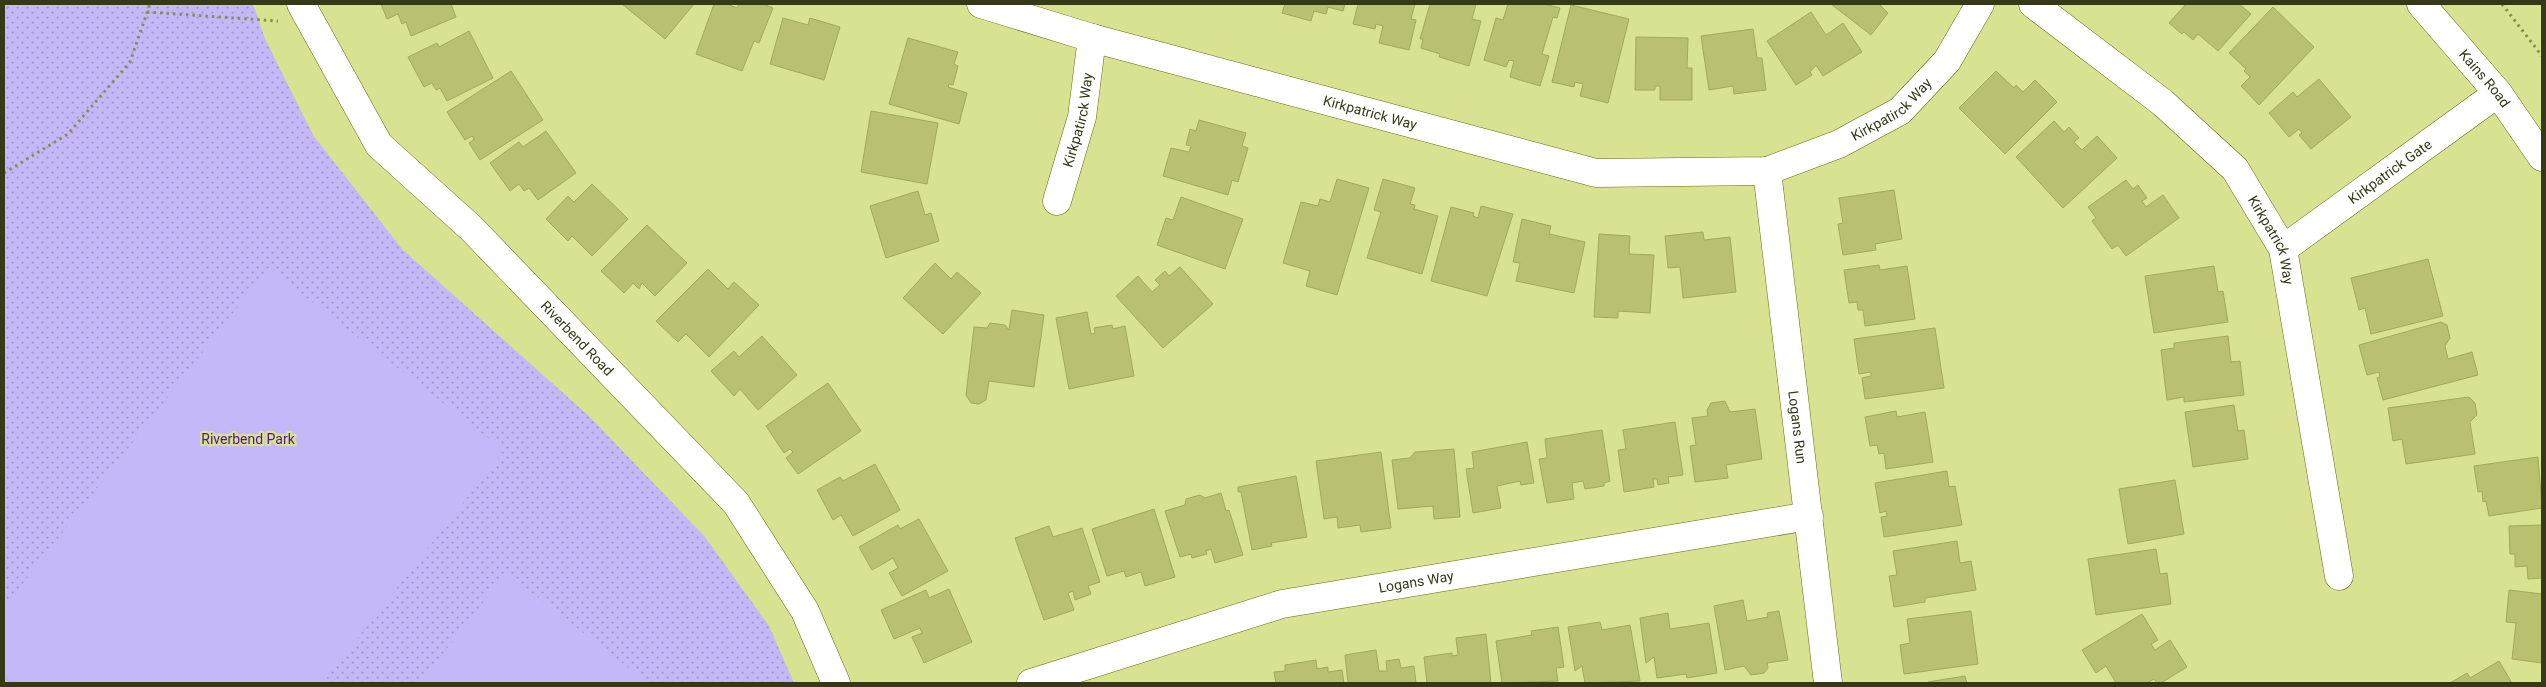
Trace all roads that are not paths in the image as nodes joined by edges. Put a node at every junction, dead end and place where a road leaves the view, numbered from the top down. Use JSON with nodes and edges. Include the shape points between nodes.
{"nodes":[{"id":1,"x":301,"y":4,"type":"edge"},
{"id":2,"x":981,"y":4,"type":"edge"},
{"id":3,"x":1980,"y":4,"type":"edge"},
{"id":4,"x":2033,"y":4,"type":"edge"},
{"id":5,"x":2420,"y":4,"type":"edge"},
{"id":6,"x":1092,"y":38,"type":"junction"},
{"id":7,"x":2498,"y":93,"type":"junction"},
{"id":8,"x":2542,"y":157,"type":"edge"},
{"id":9,"x":1767,"y":171,"type":"junction"},
{"id":10,"x":1057,"y":201,"type":"dead end"},
{"id":11,"x":2283,"y":249,"type":"junction"},
{"id":12,"x":1809,"y":516,"type":"junction"},
{"id":13,"x":2339,"y":576,"type":"dead end"},
{"id":14,"x":836,"y":683,"type":"edge"},
{"id":15,"x":1031,"y":683,"type":"edge"},
{"id":16,"x":1828,"y":683,"type":"edge"}],
"edges":[{"from":1,"to":14,"type":"street","name":"Riverbend Road","via":[[379,145],[471,228],[736,503],[805,611]]},
{"from":2,"to":6,"type":"street","name":"Kirkpatrick Way"},
{"from":3,"to":9,"type":"street","name":"Kirkpatirck Way","via":[[1947,61],[1900,111],[1839,144]]},
{"from":4,"to":11,"type":"street","name":"Kirkpatrick Way","via":[[2164,103],[2235,169]]},
{"from":5,"to":7,"type":"street","name":"Kains Road"},
{"from":6,"to":9,"type":"street","name":"Kirkpatrick Way","via":[[1596,173]]},
{"from":6,"to":10,"type":"street","name":"Kirkpatirck Way","via":[[1082,117]]},
{"from":7,"to":8,"type":"street","name":"Kains Road"},
{"from":7,"to":11,"type":"street","name":"Kirkpatrick Gate"},
{"from":9,"to":12,"type":"street","name":"Logans Run"},
{"from":11,"to":13,"type":"street","name":"Kirkpatrick Way"},
{"from":12,"to":15,"type":"street","name":"Logans Way","via":[[1282,604]]},
{"from":12,"to":16,"type":"street","name":"Logans Run"}]}
